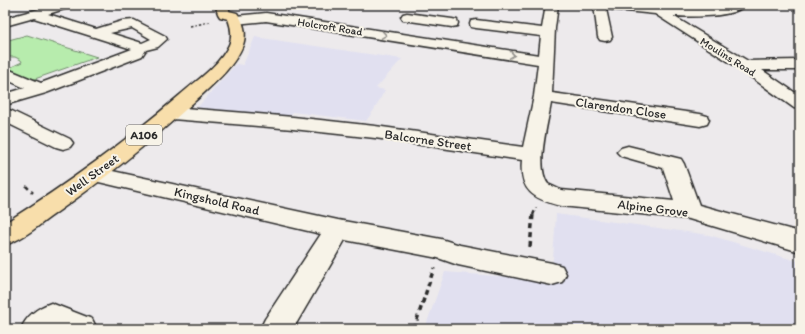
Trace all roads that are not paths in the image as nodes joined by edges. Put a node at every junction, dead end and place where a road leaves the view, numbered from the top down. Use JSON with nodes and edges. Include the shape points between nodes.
{"nodes":[{"id":1,"x":67,"y":5,"type":"edge"},
{"id":2,"x":552,"y":5,"type":"edge"},
{"id":3,"x":600,"y":5,"type":"edge"},
{"id":4,"x":606,"y":5,"type":"edge"},
{"id":5,"x":739,"y":5,"type":"edge"},
{"id":6,"x":655,"y":7,"type":"edge"},
{"id":7,"x":234,"y":10,"type":"edge"},
{"id":8,"x":35,"y":14,"type":"junction"},
{"id":9,"x":407,"y":17,"type":"dead end"},
{"id":10,"x":423,"y":19,"type":"junction"},
{"id":11,"x":5,"y":22,"type":"edge"},
{"id":12,"x":452,"y":23,"type":"dead end"},
{"id":13,"x":476,"y":24,"type":"dead end"},
{"id":14,"x":95,"y":33,"type":"junction"},
{"id":15,"x":547,"y":33,"type":"junction"},
{"id":16,"x":606,"y":37,"type":"dead end"},
{"id":17,"x":401,"y":38,"type":"junction"},
{"id":18,"x":141,"y":47,"type":"junction"},
{"id":19,"x":545,"y":61,"type":"junction"},
{"id":20,"x":744,"y":66,"type":"junction"},
{"id":21,"x":800,"y":66,"type":"edge"},
{"id":22,"x":5,"y":73,"type":"edge"},
{"id":23,"x":40,"y":89,"type":"junction"},
{"id":24,"x":543,"y":97,"type":"junction"},
{"id":25,"x":5,"y":100,"type":"edge"},
{"id":26,"x":800,"y":104,"type":"edge"},
{"id":27,"x":172,"y":113,"type":"junction"},
{"id":28,"x":5,"y":115,"type":"edge"},
{"id":29,"x":700,"y":120,"type":"dead end"},
{"id":30,"x":63,"y":143,"type":"dead end"},
{"id":31,"x":628,"y":152,"type":"dead end"},
{"id":32,"x":533,"y":155,"type":"junction"},
{"id":33,"x":94,"y":174,"type":"junction"},
{"id":34,"x":689,"y":211,"type":"junction"},
{"id":35,"x":338,"y":229,"type":"junction"},
{"id":36,"x":5,"y":235,"type":"edge"},
{"id":37,"x":800,"y":242,"type":"edge"},
{"id":38,"x":552,"y":274,"type":"dead end"},
{"id":39,"x":37,"y":329,"type":"edge"},
{"id":40,"x":81,"y":329,"type":"edge"},
{"id":41,"x":276,"y":329,"type":"edge"}],
"edges":[{"from":1,"to":8,"type":"street"},
{"from":2,"to":15,"type":"street"},
{"from":3,"to":16,"type":"street"},
{"from":4,"to":6,"type":"street"},
{"from":5,"to":6,"type":"street","via":[[721,11],[694,13]]},
{"from":6,"to":20,"type":"street","name":"Moulins Road","via":[[690,33]]},
{"from":7,"to":17,"type":"street","name":"Holcroft Road","one_way":true},
{"from":7,"to":27,"type":"main road","name":"Well Street","number":"A106","via":[[238,32],[233,50],[218,71]]},
{"from":8,"to":11,"type":"street"},
{"from":8,"to":14,"type":"street"},
{"from":9,"to":10,"type":"street"},
{"from":10,"to":12,"type":"street"},
{"from":10,"to":17,"type":"street"},
{"from":13,"to":15,"type":"street"},
{"from":14,"to":18,"type":"street"},
{"from":14,"to":18,"type":"street","via":[[134,24],[160,39]]},
{"from":15,"to":19,"type":"street"},
{"from":17,"to":19,"type":"street","name":"Holcroft Road","one_way":true},
{"from":18,"to":23,"type":"street","via":[[136,53]]},
{"from":19,"to":24,"type":"street"},
{"from":20,"to":21,"type":"street"},
{"from":20,"to":26,"type":"street","name":"Moulins Road"},
{"from":22,"to":23,"type":"street"},
{"from":23,"to":25,"type":"street"},
{"from":24,"to":29,"type":"street","name":"Clarendon Close"},
{"from":24,"to":32,"type":"street"},
{"from":27,"to":32,"type":"street","name":"Balcorne Street","via":[[375,132]]},
{"from":27,"to":33,"type":"main road","name":"Well Street","number":"A106"},
{"from":28,"to":30,"type":"street"},
{"from":31,"to":34,"type":"street","via":[[673,164]]},
{"from":32,"to":34,"type":"street","name":"Alpine Grove","via":[[535,184],[552,196]]},
{"from":33,"to":35,"type":"street","name":"Kingshold Road"},
{"from":33,"to":36,"type":"main road","name":"Well Street","number":"A106"},
{"from":34,"to":37,"type":"street","name":"Alpine Grove"},
{"from":35,"to":38,"type":"street","name":"Kingshold Road"},
{"from":35,"to":41,"type":"street"},
{"from":39,"to":40,"type":"street","via":[[51,317]]}]}
